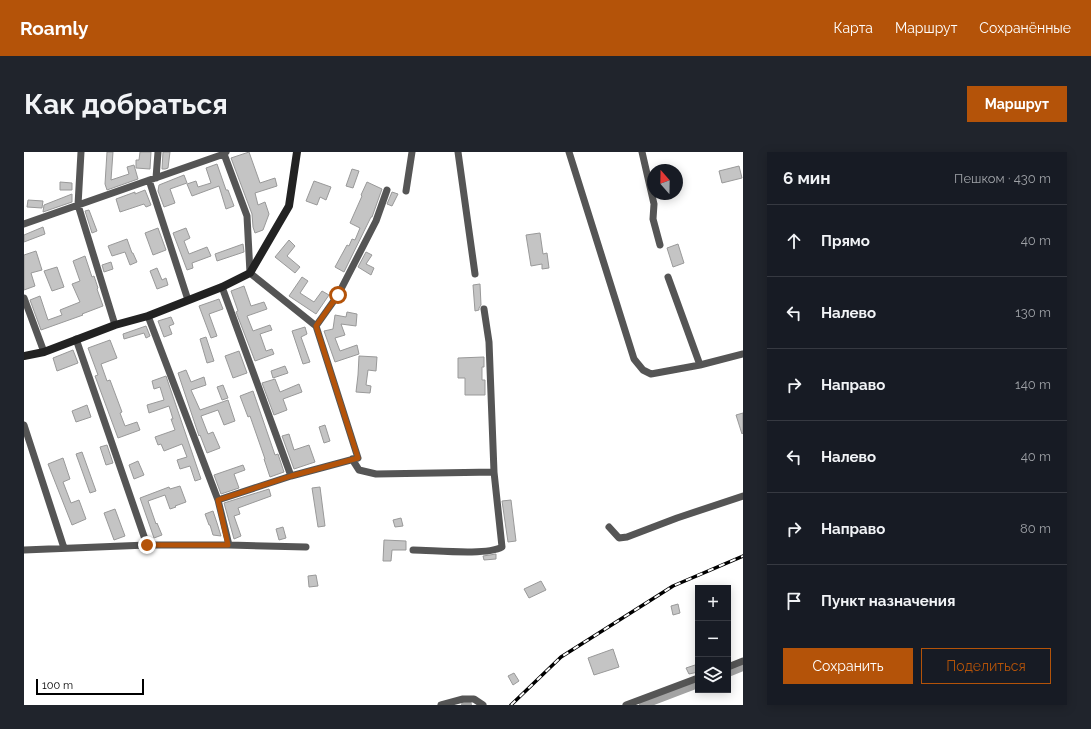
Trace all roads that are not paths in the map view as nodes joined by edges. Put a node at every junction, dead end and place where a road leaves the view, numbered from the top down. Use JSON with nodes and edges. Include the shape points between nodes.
{"nodes":[{"id":1,"x":81,"y":152,"type":"edge"},
{"id":2,"x":158,"y":152,"type":"edge"},
{"id":3,"x":297,"y":152,"type":"edge"},
{"id":4,"x":412,"y":152,"type":"edge"},
{"id":5,"x":458,"y":152,"type":"edge"},
{"id":6,"x":570,"y":152,"type":"edge"},
{"id":7,"x":642,"y":152,"type":"edge"},
{"id":8,"x":225,"y":153,"type":"edge"},
{"id":9,"x":153,"y":179,"type":"junction"},
{"id":10,"x":386,"y":190,"type":"dead end"},
{"id":11,"x":406,"y":191,"type":"dead end"},
{"id":12,"x":78,"y":205,"type":"junction"},
{"id":13,"x":24,"y":224,"type":"edge"},
{"id":14,"x":660,"y":245,"type":"dead end"},
{"id":15,"x":250,"y":273,"type":"junction"},
{"id":16,"x":475,"y":274,"type":"dead end"},
{"id":17,"x":668,"y":277,"type":"dead end"},
{"id":18,"x":222,"y":287,"type":"junction"},
{"id":19,"x":24,"y":298,"type":"edge"},
{"id":20,"x":188,"y":300,"type":"junction"},
{"id":21,"x":484,"y":309,"type":"dead end"},
{"id":22,"x":148,"y":316,"type":"junction"},
{"id":23,"x":115,"y":325,"type":"junction"},
{"id":24,"x":316,"y":326,"type":"junction"},
{"id":25,"x":76,"y":339,"type":"junction"},
{"id":26,"x":44,"y":352,"type":"junction"},
{"id":27,"x":743,"y":354,"type":"edge"},
{"id":28,"x":24,"y":356,"type":"edge"},
{"id":29,"x":700,"y":365,"type":"junction"},
{"id":30,"x":24,"y":425,"type":"edge"},
{"id":31,"x":352,"y":459,"type":"junction"},
{"id":32,"x":494,"y":472,"type":"junction"},
{"id":33,"x":291,"y":476,"type":"junction"},
{"id":34,"x":743,"y":496,"type":"edge"},
{"id":35,"x":218,"y":500,"type":"junction"},
{"id":36,"x":609,"y":527,"type":"dead end"},
{"id":37,"x":147,"y":545,"type":"junction"},
{"id":38,"x":228,"y":545,"type":"junction"},
{"id":39,"x":64,"y":548,"type":"junction"},
{"id":40,"x":306,"y":548,"type":"dead end"},
{"id":41,"x":24,"y":550,"type":"edge"},
{"id":42,"x":413,"y":550,"type":"dead end"},
{"id":43,"x":743,"y":661,"type":"edge"},
{"id":44,"x":731,"y":666,"type":"edge"},
{"id":45,"x":695,"y":679,"type":"edge"},
{"id":46,"x":441,"y":705,"type":"edge"},
{"id":47,"x":483,"y":705,"type":"edge"},
{"id":48,"x":626,"y":705,"type":"edge"}],
"edges":[{"from":1,"to":12,"type":"street"},
{"from":2,"to":9,"type":"street"},
{"from":3,"to":15,"type":"street","via":[[289,206]]},
{"from":4,"to":11,"type":"street"},
{"from":5,"to":16,"type":"street"},
{"from":6,"to":29,"type":"street","via":[[634,359],[642,370],[651,374]]},
{"from":7,"to":14,"type":"street"},
{"from":8,"to":9,"type":"street"},
{"from":8,"to":15,"type":"street","via":[[247,216]]},
{"from":9,"to":12,"type":"street"},
{"from":9,"to":20,"type":"street"},
{"from":10,"to":24,"type":"street","via":[[376,221],[338,295]]},
{"from":12,"to":13,"type":"street"},
{"from":12,"to":23,"type":"street"},
{"from":15,"to":18,"type":"street"},
{"from":15,"to":24,"type":"street"},
{"from":17,"to":29,"type":"street"},
{"from":18,"to":20,"type":"street"},
{"from":18,"to":33,"type":"street"},
{"from":19,"to":26,"type":"street"},
{"from":20,"to":22,"type":"street"},
{"from":21,"to":32,"type":"street","via":[[489,342]]},
{"from":22,"to":23,"type":"street"},
{"from":22,"to":35,"type":"street"},
{"from":23,"to":25,"type":"street"},
{"from":24,"to":31,"type":"street","via":[[358,458]]},
{"from":25,"to":26,"type":"street"},
{"from":25,"to":37,"type":"street"},
{"from":26,"to":28,"type":"street"},
{"from":27,"to":29,"type":"street"},
{"from":30,"to":39,"type":"street"},
{"from":31,"to":32,"type":"street","via":[[360,470],[376,474]]},
{"from":31,"to":33,"type":"street"},
{"from":32,"to":42,"type":"street","via":[[502,547],[498,550],[478,552]]},
{"from":33,"to":35,"type":"street"},
{"from":34,"to":36,"type":"street","via":[[628,537],[619,538]]},
{"from":35,"to":38,"type":"street"},
{"from":37,"to":38,"type":"street"},
{"from":37,"to":39,"type":"street"},
{"from":38,"to":40,"type":"street"},
{"from":39,"to":41,"type":"street"},
{"from":43,"to":44,"type":"street"},
{"from":45,"to":48,"type":"street"},
{"from":46,"to":47,"type":"street","via":[[463,699],[474,699]]}]}
